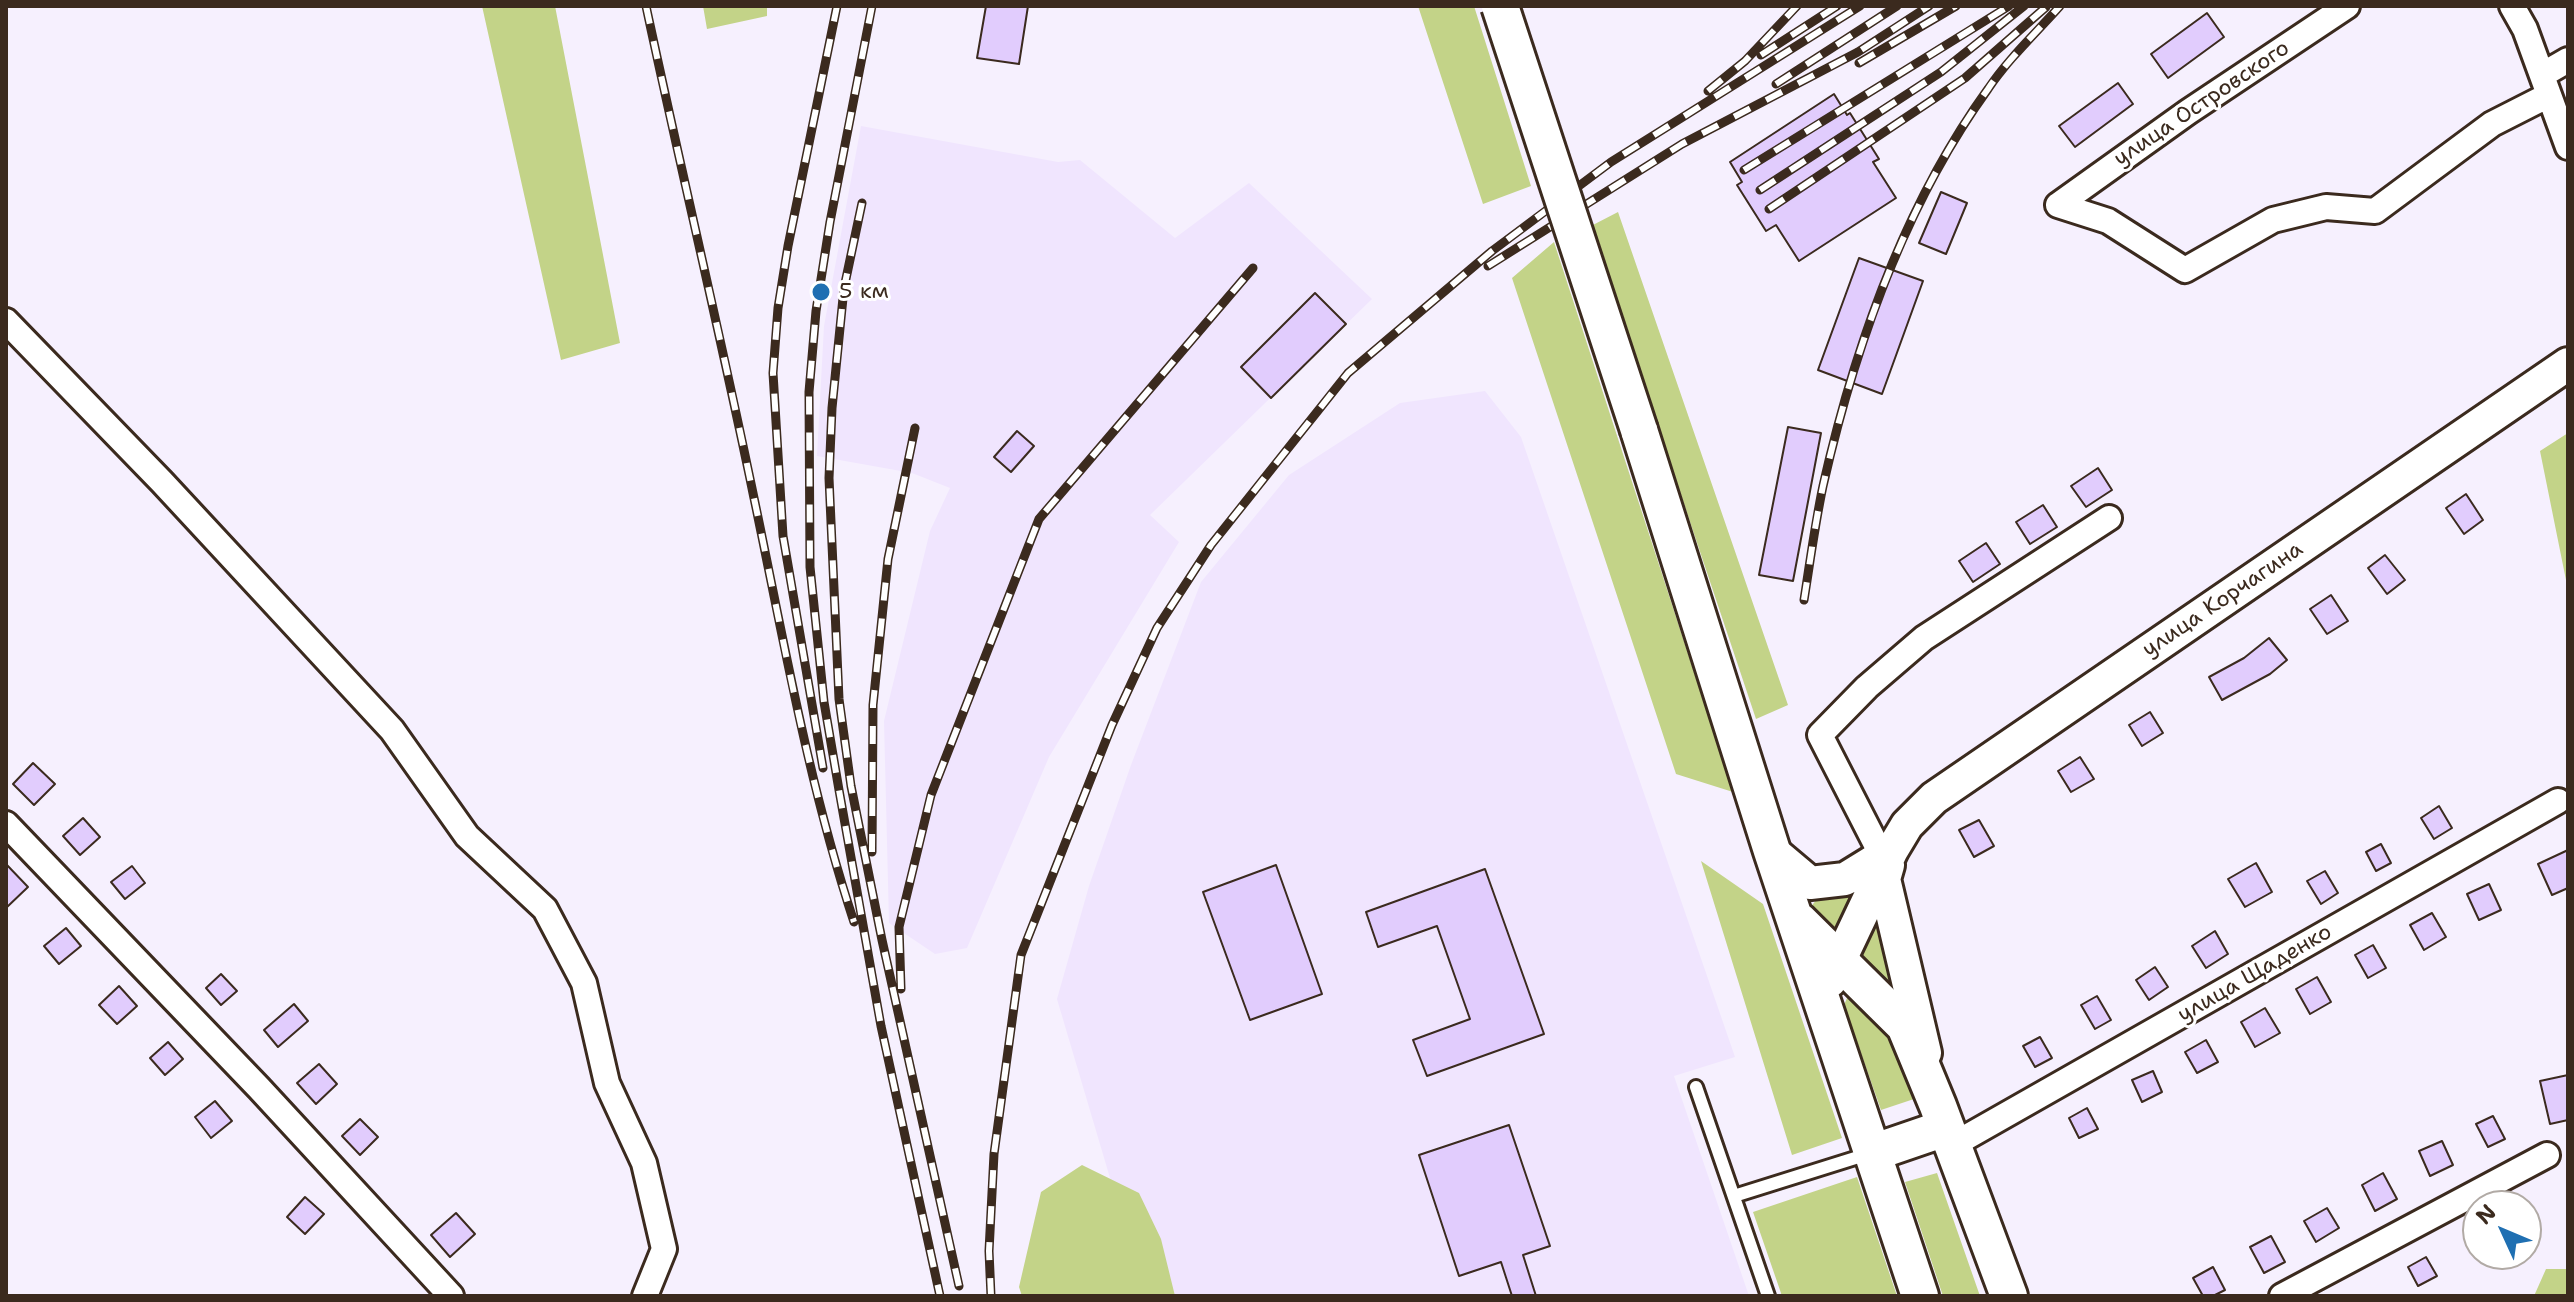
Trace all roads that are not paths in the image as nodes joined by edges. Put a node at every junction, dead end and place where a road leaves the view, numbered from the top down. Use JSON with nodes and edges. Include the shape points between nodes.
{"nodes":[{"id":1,"x":1500,"y":6,"type":"edge"},
{"id":2,"x":2347,"y":6,"type":"edge"},
{"id":3,"x":2512,"y":6,"type":"edge"},
{"id":4,"x":2568,"y":60,"type":"edge"},
{"id":5,"x":2545,"y":85,"type":"junction"},
{"id":6,"x":2568,"y":147,"type":"edge"},
{"id":7,"x":6,"y":321,"type":"edge"},
{"id":8,"x":2568,"y":364,"type":"edge"},
{"id":9,"x":2109,"y":518,"type":"dead end"},
{"id":10,"x":2558,"y":801,"type":"dead end"},
{"id":11,"x":6,"y":824,"type":"edge"},
{"id":12,"x":1772,"y":851,"type":"junction"},
{"id":13,"x":1887,"y":853,"type":"junction"},
{"id":14,"x":1794,"y":916,"type":"junction"},
{"id":15,"x":1840,"y":961,"type":"junction"},
{"id":16,"x":1821,"y":1000,"type":"junction"},
{"id":17,"x":1696,"y":1087,"type":"dead end"},
{"id":18,"x":1945,"y":1127,"type":"junction"},
{"id":19,"x":1872,"y":1153,"type":"junction"},
{"id":20,"x":2547,"y":1155,"type":"dead end"},
{"id":21,"x":1734,"y":1196,"type":"junction"},
{"id":22,"x":451,"y":1296,"type":"edge"},
{"id":23,"x":645,"y":1296,"type":"edge"},
{"id":24,"x":1768,"y":1296,"type":"edge"},
{"id":25,"x":1920,"y":1296,"type":"edge"},
{"id":26,"x":2009,"y":1296,"type":"edge"},
{"id":27,"x":2282,"y":1296,"type":"edge"}],
"edges":[{"from":1,"to":12,"type":"main road","bridge":true},
{"from":2,"to":5,"type":"street","name":"улица Островского","via":[[2058,205],[2108,221],[2185,270],[2273,220],[2326,207],[2375,211]]},
{"from":3,"to":5,"type":"street"},
{"from":4,"to":5,"type":"street"},
{"from":5,"to":6,"type":"street"},
{"from":7,"to":23,"type":"street","via":[[392,730],[467,836],[545,909],[584,983],[607,1083],[644,1163],[664,1249]]},
{"from":8,"to":13,"type":"street","name":"улица Корчагина","via":[[1934,798]]},
{"from":9,"to":13,"type":"street","via":[[1924,638],[1820,735]]},
{"from":10,"to":18,"type":"street","name":"улица Щаденко"},
{"from":11,"to":22,"type":"street"},
{"from":12,"to":13,"type":"street","via":[[1810,883],[1845,879]]},
{"from":12,"to":14,"type":"main road"},
{"from":13,"to":15,"type":"street"},
{"from":13,"to":18,"type":"street","via":[[1884,879]]},
{"from":14,"to":15,"type":"main road"},
{"from":14,"to":16,"type":"main road"},
{"from":15,"to":16,"type":"street"},
{"from":15,"to":18,"type":"main road","via":[[1905,1026]]},
{"from":16,"to":19,"type":"main road"},
{"from":17,"to":21,"type":"lane"},
{"from":18,"to":19,"type":"main road"},
{"from":18,"to":26,"type":"main road"},
{"from":19,"to":21,"type":"lane"},
{"from":19,"to":25,"type":"main road"},
{"from":20,"to":27,"type":"street"},
{"from":21,"to":24,"type":"lane"}]}
